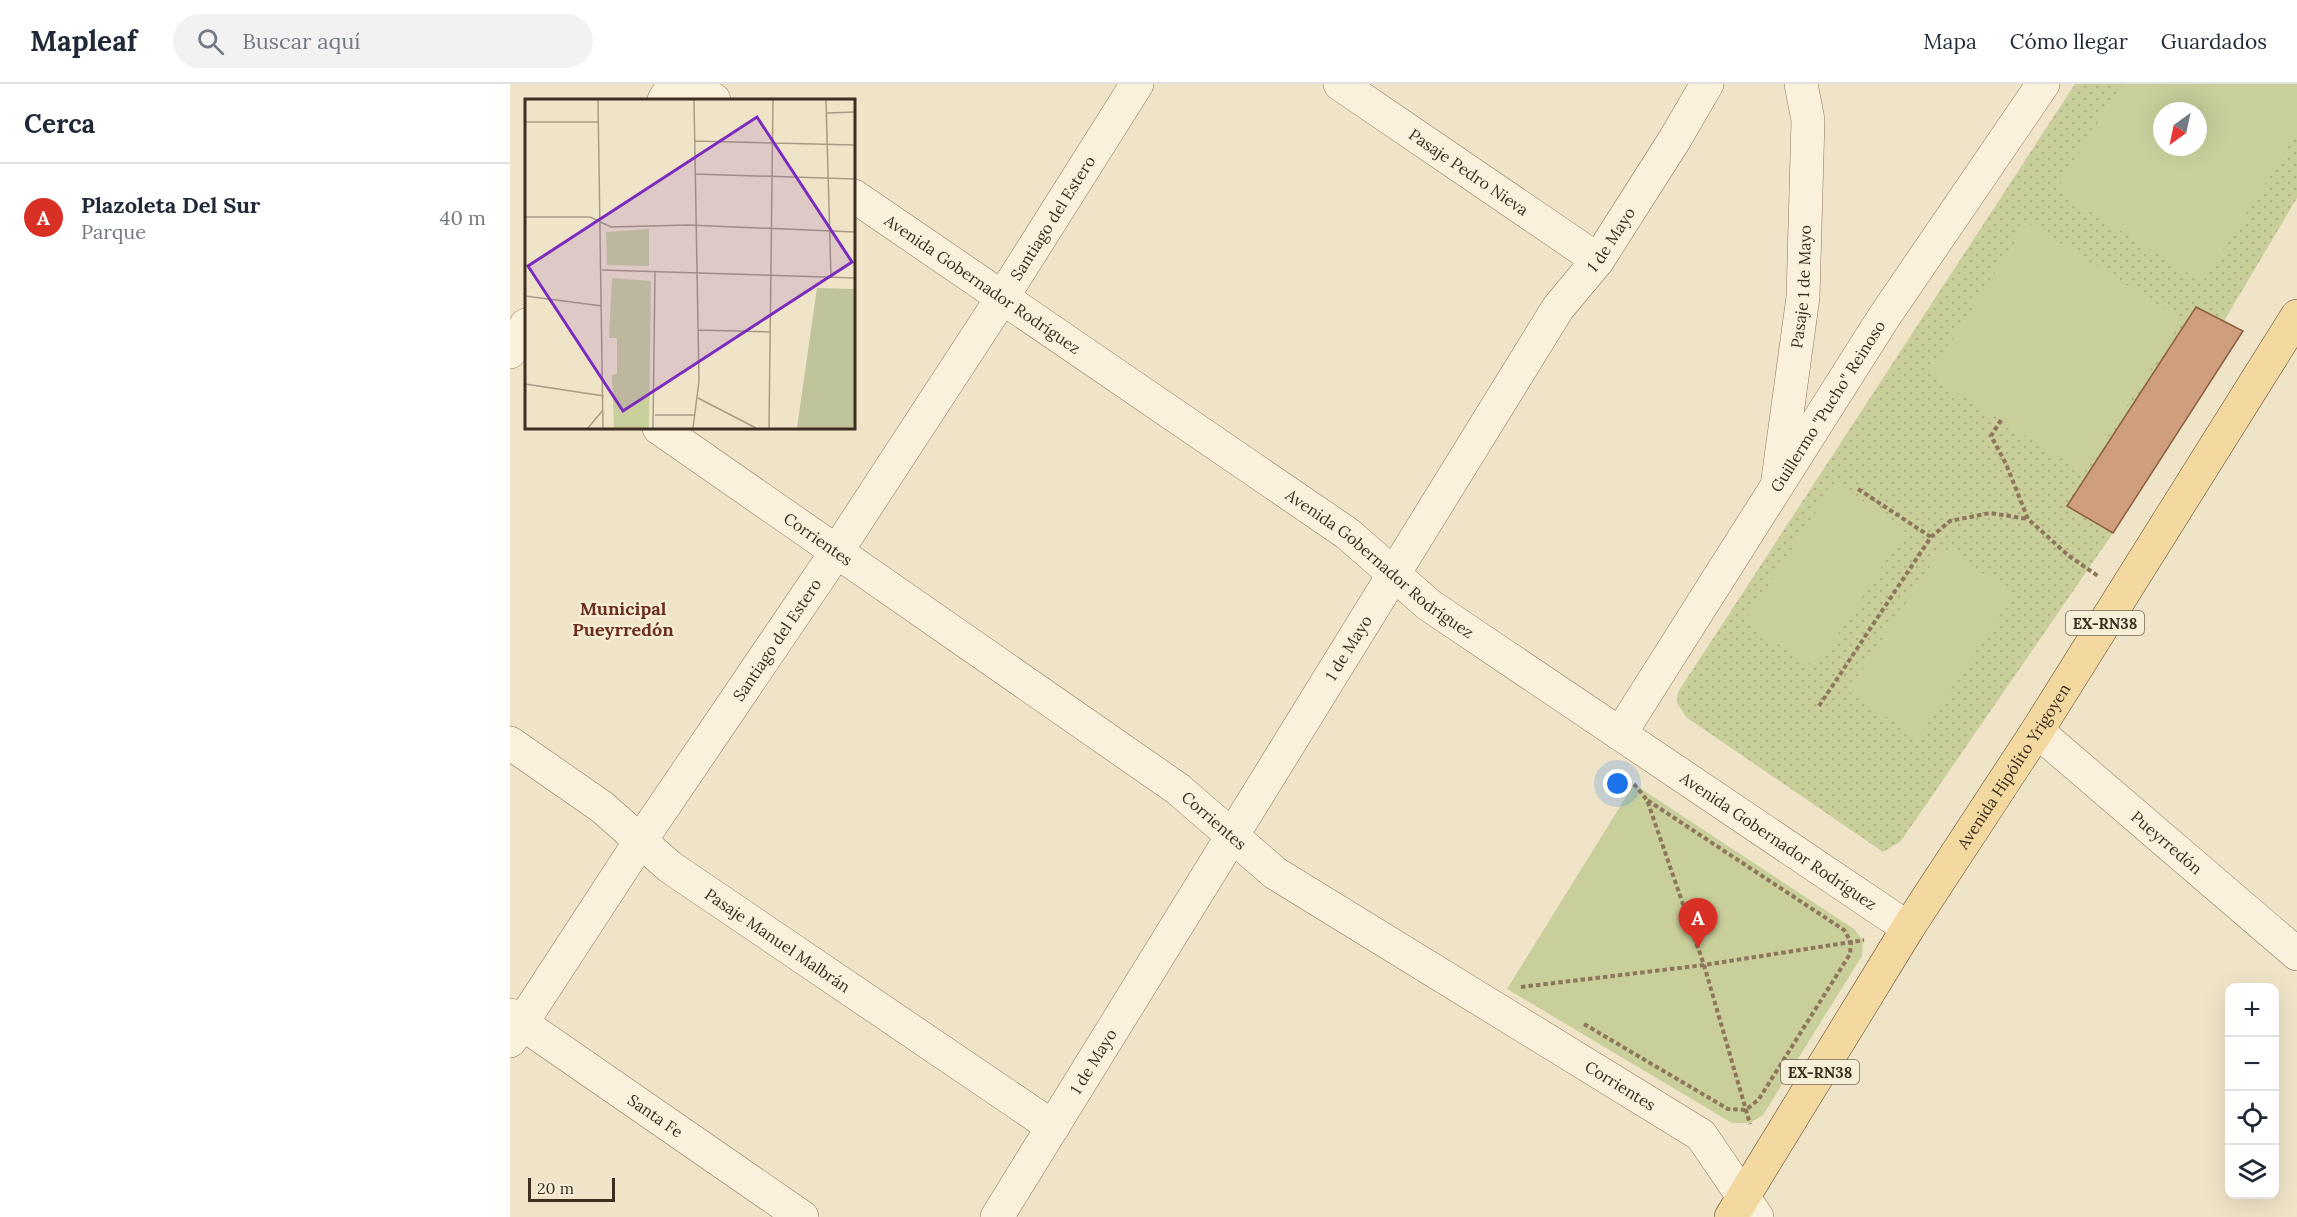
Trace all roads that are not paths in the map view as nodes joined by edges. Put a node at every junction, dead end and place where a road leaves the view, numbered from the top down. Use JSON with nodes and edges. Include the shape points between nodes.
{"nodes":[{"id":1,"x":675,"y":84,"type":"edge"},
{"id":2,"x":690,"y":84,"type":"edge"},
{"id":3,"x":1137,"y":84,"type":"edge"},
{"id":4,"x":1340,"y":84,"type":"edge"},
{"id":5,"x":1707,"y":84,"type":"edge"},
{"id":6,"x":1801,"y":84,"type":"edge"},
{"id":7,"x":2043,"y":84,"type":"edge"},
{"id":8,"x":665,"y":99,"type":"edge"},
{"id":9,"x":712,"y":99,"type":"edge"},
{"id":10,"x":855,"y":197,"type":"edge"},
{"id":11,"x":1598,"y":260,"type":"junction"},
{"id":12,"x":1002,"y":298,"type":"junction"},
{"id":13,"x":2297,"y":316,"type":"edge"},
{"id":14,"x":660,"y":429,"type":"edge"},
{"id":15,"x":1776,"y":490,"type":"junction"},
{"id":16,"x":837,"y":551,"type":"junction"},
{"id":17,"x":1392,"y":573,"type":"junction"},
{"id":18,"x":2037,"y":731,"type":"junction"},
{"id":19,"x":1620,"y":734,"type":"junction"},
{"id":20,"x":510,"y":743,"type":"edge"},
{"id":21,"x":1233,"y":836,"type":"junction"},
{"id":22,"x":641,"y":840,"type":"junction"},
{"id":23,"x":1908,"y":928,"type":"junction"},
{"id":24,"x":2297,"y":954,"type":"edge"},
{"id":25,"x":514,"y":1026,"type":"edge"},
{"id":26,"x":1053,"y":1127,"type":"junction"},
{"id":27,"x":1744,"y":1210,"type":"edge"},
{"id":28,"x":802,"y":1217,"type":"edge"},
{"id":29,"x":997,"y":1217,"type":"edge"}],
"edges":[{"from":1,"to":8,"type":"street"},
{"from":2,"to":9,"type":"street"},
{"from":3,"to":12,"type":"street","name":"Santiago del Estero"},
{"from":4,"to":11,"type":"street","name":"Pasaje Pedro Nieva"},
{"from":5,"to":11,"type":"street","name":"1 de Mayo"},
{"from":6,"to":15,"type":"street","name":"Pasaje 1 de Mayo","via":[[1808,120],[1803,297]]},
{"from":7,"to":15,"type":"street","name":"Guillermo \"Pucho\" Reinoso","via":[[1884,317]]},
{"from":10,"to":12,"type":"street","name":"Avenida Gobernador Rodríguez"},
{"from":11,"to":17,"type":"street","name":"1 de Mayo","via":[[1558,308]]},
{"from":12,"to":16,"type":"street","name":"Santiago del Estero"},
{"from":12,"to":17,"type":"street","name":"Avenida Gobernador Rodríguez","via":[[1348,534]]},
{"from":13,"to":18,"type":"main road","name":"Avenida Hipólito Yrigoyen","number":"EX-RN38"},
{"from":14,"to":16,"type":"street","name":"Corrientes"},
{"from":15,"to":19,"type":"street","name":"Guillermo \"Pucho\" Reinoso"},
{"from":16,"to":21,"type":"street","name":"Corrientes","via":[[1178,789]]},
{"from":16,"to":22,"type":"street","name":"Santiago del Estero"},
{"from":17,"to":19,"type":"street","name":"Avenida Gobernador Rodríguez","via":[[1429,605]]},
{"from":17,"to":21,"type":"street","name":"1 de Mayo"},
{"from":18,"to":23,"type":"main road","name":"Avenida Hipólito Yrigoyen","number":"EX-RN38"},
{"from":18,"to":24,"type":"street","name":"Pueyrredón"},
{"from":19,"to":23,"type":"street","name":"Avenida Gobernador Rodríguez"},
{"from":20,"to":22,"type":"street","name":"Pasaje Manuel Malbrán","via":[[602,807]]},
{"from":21,"to":26,"type":"street","name":"1 de Mayo"},
{"from":21,"to":27,"type":"street","name":"Corrientes","via":[[1275,873],[1701,1135]]},
{"from":22,"to":25,"type":"street","name":"Santiago del Estero"},
{"from":22,"to":26,"type":"street","name":"Pasaje Manuel Malbrán","via":[[670,867]]},
{"from":23,"to":27,"type":"main road","name":"Avenida Hipólito Yrigoyen","number":"EX-RN38"},
{"from":25,"to":28,"type":"street","name":"Santa Fe"},
{"from":26,"to":29,"type":"street","name":"1 de Mayo"}]}
